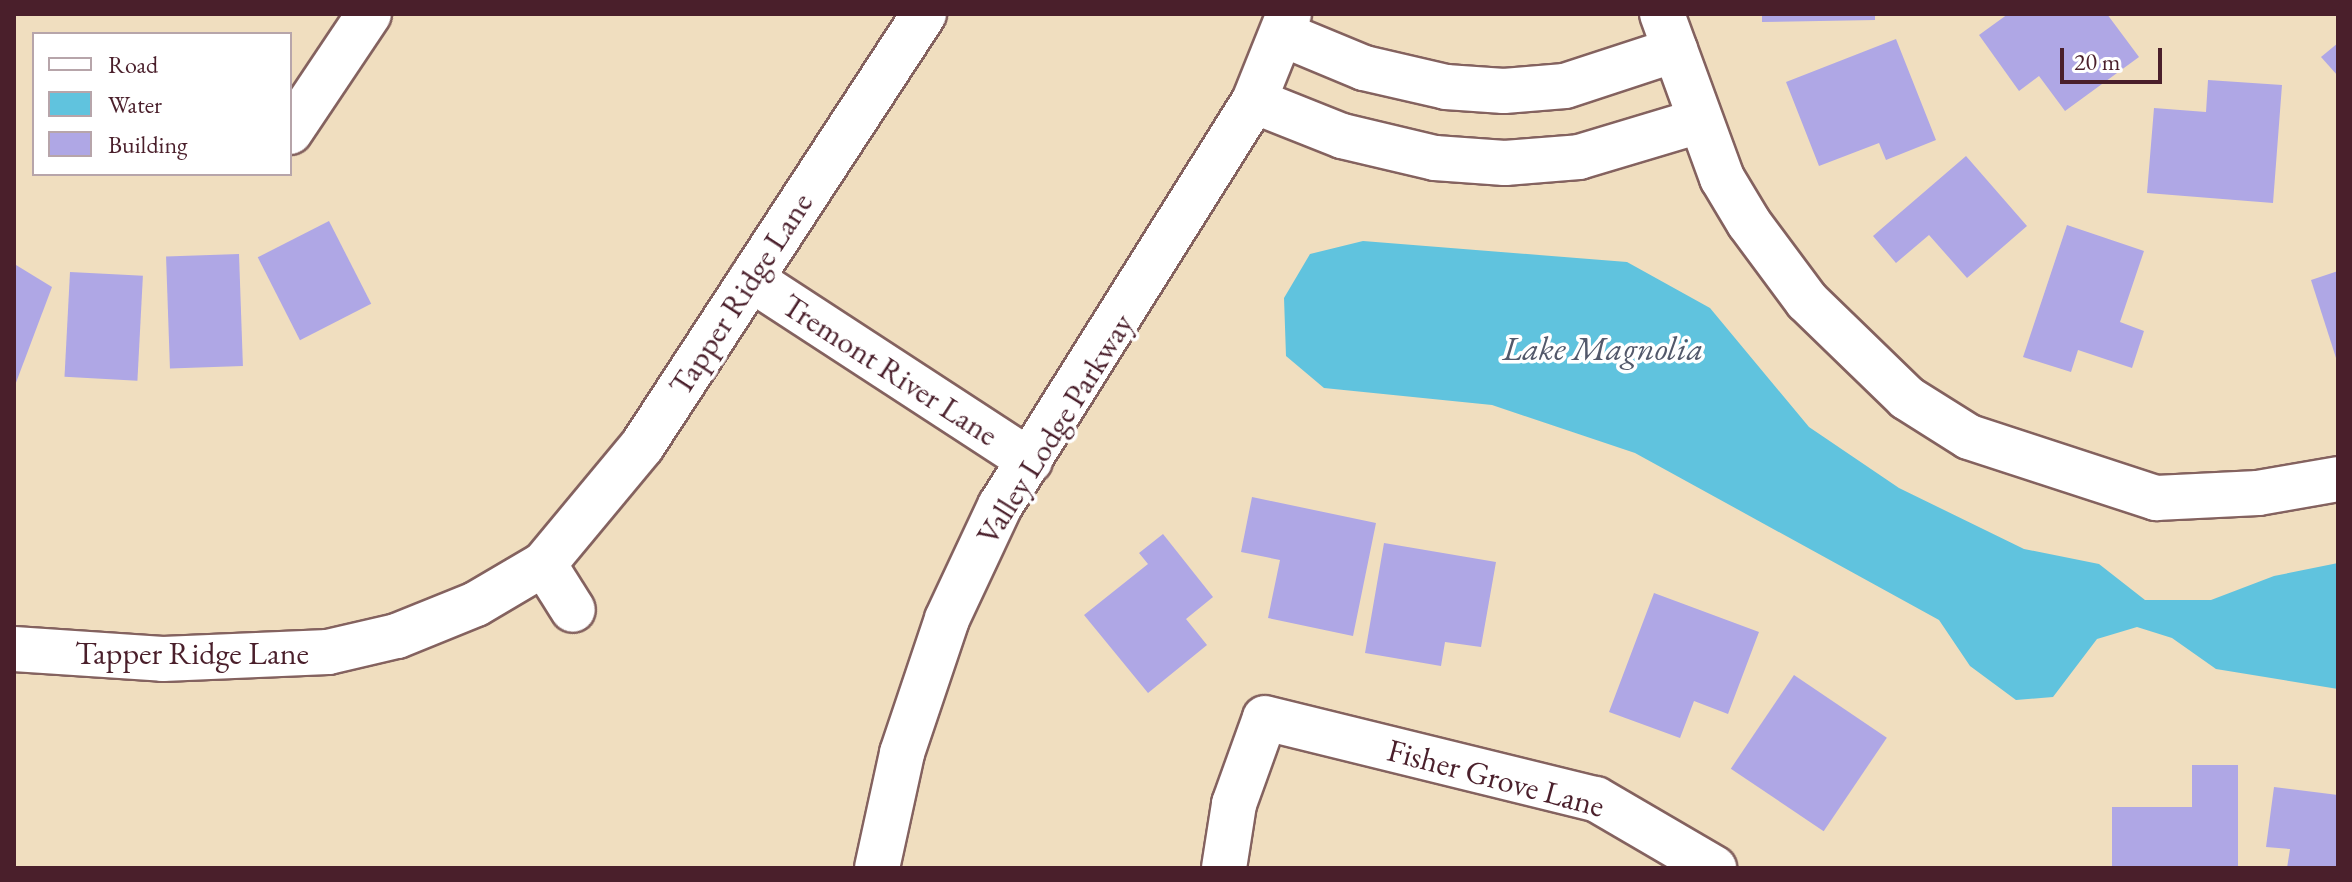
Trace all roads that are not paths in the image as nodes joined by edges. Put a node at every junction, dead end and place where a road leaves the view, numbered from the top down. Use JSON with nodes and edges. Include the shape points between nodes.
{"nodes":[{"id":1,"x":369,"y":14,"type":"edge"},
{"id":2,"x":924,"y":14,"type":"edge"},
{"id":3,"x":1286,"y":24,"type":"edge"},
{"id":4,"x":1668,"y":32,"type":"edge"},
{"id":5,"x":1254,"y":101,"type":"junction"},
{"id":6,"x":1699,"y":121,"type":"junction"},
{"id":7,"x":292,"y":129,"type":"edge"},
{"id":8,"x":751,"y":279,"type":"junction"},
{"id":9,"x":1030,"y":461,"type":"junction"},
{"id":10,"x":2338,"y":479,"type":"edge"},
{"id":11,"x":544,"y":564,"type":"junction"},
{"id":12,"x":573,"y":610,"type":"dead end"},
{"id":13,"x":14,"y":649,"type":"edge"},
{"id":14,"x":877,"y":868,"type":"edge"},
{"id":15,"x":1224,"y":868,"type":"edge"},
{"id":16,"x":1714,"y":868,"type":"edge"}],
"edges":[{"from":1,"to":7,"type":"street"},
{"from":2,"to":8,"type":"street","name":"Tapper Ridge Lane"},
{"from":3,"to":4,"type":"street","via":[[1364,68],[1446,87],[1504,91],[1565,86]]},
{"from":3,"to":5,"type":"street","name":"Valley Lodge Parkway"},
{"from":4,"to":6,"type":"street"},
{"from":5,"to":6,"type":"street","via":[[1342,136],[1435,158],[1505,163],[1579,157]]},
{"from":5,"to":9,"type":"street","name":"Valley Lodge Parkway"},
{"from":6,"to":10,"type":"street","via":[[1722,178],[1807,301],[1907,398],[1969,437],[2156,498],[2258,493]]},
{"from":8,"to":9,"type":"street","name":"Tremont River Lane"},
{"from":8,"to":11,"type":"street","name":"Tapper Ridge Lane","via":[[642,446]]},
{"from":9,"to":14,"type":"street","name":"Valley Lodge Parkway","via":[[947,619],[902,753]]},
{"from":11,"to":12,"type":"street"},
{"from":11,"to":13,"type":"street","name":"Tapper Ridge Lane","via":[[476,604],[397,636],[328,652],[163,659]]},
{"from":15,"to":16,"type":"street","name":"Fisher Grove Lane","via":[[1234,804],[1265,718],[1596,799]]}]}
